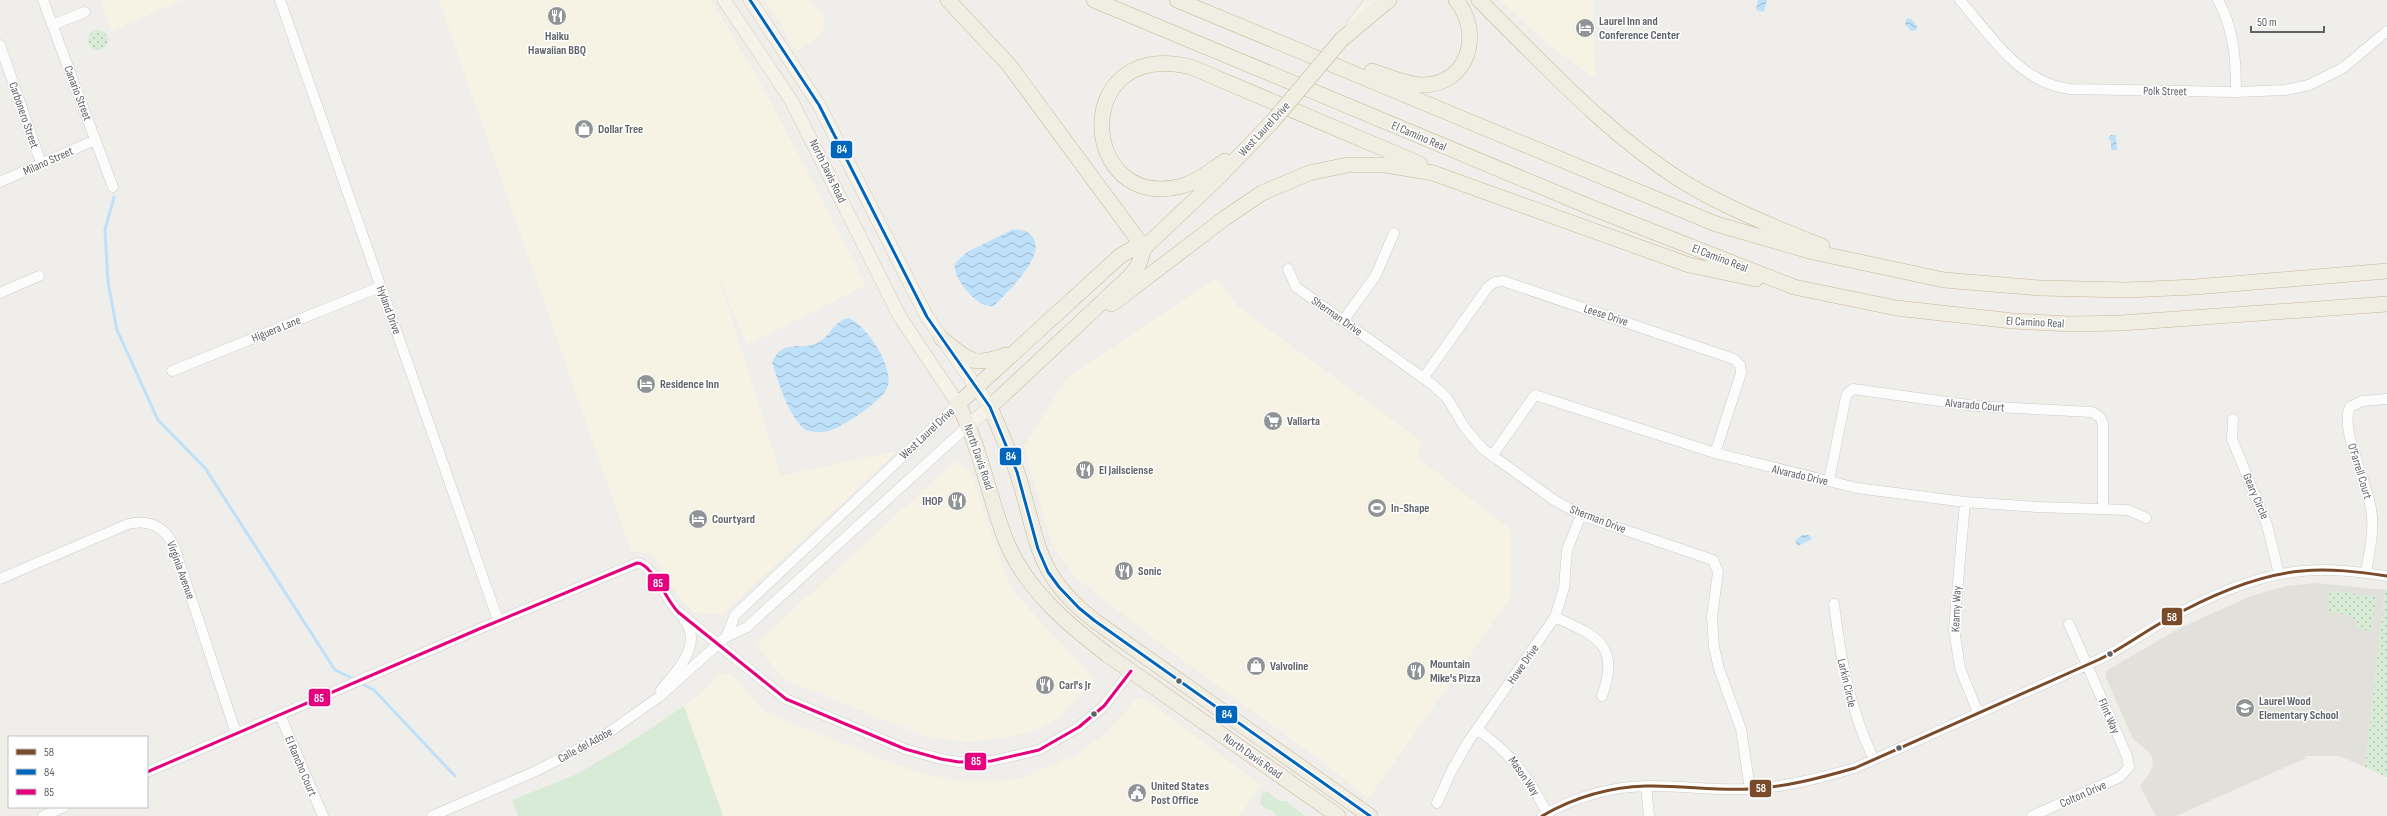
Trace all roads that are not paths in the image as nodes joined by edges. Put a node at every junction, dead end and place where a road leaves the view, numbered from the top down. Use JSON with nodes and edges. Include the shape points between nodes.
{"nodes":[{"id":1,"x":43,"y":0,"type":"edge"},
{"id":2,"x":280,"y":0,"type":"edge"},
{"id":3,"x":724,"y":0,"type":"edge"},
{"id":4,"x":750,"y":0,"type":"edge"},
{"id":5,"x":948,"y":0,"type":"edge"},
{"id":6,"x":1094,"y":0,"type":"edge"},
{"id":7,"x":1177,"y":0,"type":"edge"},
{"id":8,"x":1372,"y":0,"type":"edge"},
{"id":9,"x":1389,"y":0,"type":"edge"},
{"id":10,"x":1456,"y":0,"type":"edge"},
{"id":11,"x":1479,"y":0,"type":"edge"},
{"id":12,"x":1960,"y":0,"type":"edge"},
{"id":13,"x":2218,"y":0,"type":"edge"},
{"id":14,"x":85,"y":12,"type":"dead end"},
{"id":15,"x":52,"y":25,"type":"junction"},
{"id":16,"x":2387,"y":31,"type":"edge"},
{"id":17,"x":1342,"y":39,"type":"junction"},
{"id":18,"x":0,"y":45,"type":"edge"},
{"id":19,"x":1297,"y":50,"type":"junction"},
{"id":20,"x":2236,"y":92,"type":"junction"},
{"id":21,"x":95,"y":140,"type":"junction"},
{"id":22,"x":1253,"y":142,"type":"junction"},
{"id":23,"x":41,"y":163,"type":"junction"},
{"id":24,"x":0,"y":182,"type":"edge"},
{"id":25,"x":1466,"y":184,"type":"junction"},
{"id":26,"x":113,"y":187,"type":"dead end"},
{"id":27,"x":1394,"y":233,"type":"dead end"},
{"id":28,"x":1144,"y":248,"type":"junction"},
{"id":29,"x":1880,"y":267,"type":"junction"},
{"id":30,"x":1288,"y":270,"type":"dead end"},
{"id":31,"x":2387,"y":271,"type":"edge"},
{"id":32,"x":39,"y":276,"type":"dead end"},
{"id":33,"x":380,"y":287,"type":"junction"},
{"id":34,"x":1794,"y":287,"type":"junction"},
{"id":35,"x":0,"y":292,"type":"edge"},
{"id":36,"x":2387,"y":304,"type":"edge"},
{"id":37,"x":1343,"y":322,"type":"junction"},
{"id":38,"x":941,"y":338,"type":"junction"},
{"id":39,"x":1061,"y":342,"type":"junction"},
{"id":40,"x":1014,"y":351,"type":"junction"},
{"id":41,"x":172,"y":371,"type":"dead end"},
{"id":42,"x":1424,"y":377,"type":"junction"},
{"id":43,"x":975,"y":388,"type":"junction"},
{"id":44,"x":2387,"y":399,"type":"edge"},
{"id":45,"x":958,"y":404,"type":"junction"},
{"id":46,"x":990,"y":408,"type":"junction"},
{"id":47,"x":2233,"y":419,"type":"dead end"},
{"id":48,"x":969,"y":425,"type":"junction"},
{"id":49,"x":1715,"y":453,"type":"junction"},
{"id":50,"x":1492,"y":456,"type":"junction"},
{"id":51,"x":1829,"y":481,"type":"junction"},
{"id":52,"x":1965,"y":502,"type":"junction"},
{"id":53,"x":2103,"y":509,"type":"junction"},
{"id":54,"x":1581,"y":515,"type":"junction"},
{"id":55,"x":2146,"y":518,"type":"dead end"},
{"id":56,"x":2366,"y":573,"type":"junction"},
{"id":57,"x":2279,"y":574,"type":"junction"},
{"id":58,"x":2387,"y":576,"type":"edge"},
{"id":59,"x":0,"y":579,"type":"edge"},
{"id":60,"x":1834,"y":604,"type":"dead end"},
{"id":61,"x":678,"y":612,"type":"junction"},
{"id":62,"x":1555,"y":617,"type":"junction"},
{"id":63,"x":498,"y":620,"type":"junction"},
{"id":64,"x":2069,"y":624,"type":"dead end"},
{"id":65,"x":722,"y":641,"type":"junction"},
{"id":66,"x":2086,"y":665,"type":"junction"},
{"id":67,"x":1131,"y":671,"type":"junction"},
{"id":68,"x":1602,"y":696,"type":"dead end"},
{"id":69,"x":640,"y":712,"type":"junction"},
{"id":70,"x":1978,"y":713,"type":"junction"},
{"id":71,"x":280,"y":715,"type":"junction"},
{"id":72,"x":1477,"y":729,"type":"junction"},
{"id":73,"x":236,"y":733,"type":"junction"},
{"id":74,"x":1873,"y":758,"type":"junction"},
{"id":75,"x":2129,"y":767,"type":"joint"},
{"id":76,"x":148,"y":772,"type":"edge"},
{"id":77,"x":1646,"y":786,"type":"junction"},
{"id":78,"x":1750,"y":789,"type":"junction"},
{"id":79,"x":1437,"y":803,"type":"dead end"},
{"id":80,"x":62,"y":808,"type":"edge"},
{"id":81,"x":1544,"y":814,"type":"edge"},
{"id":82,"x":43,"y":816,"type":"edge"},
{"id":83,"x":323,"y":816,"type":"edge"},
{"id":84,"x":432,"y":816,"type":"edge"},
{"id":85,"x":1338,"y":816,"type":"edge"},
{"id":86,"x":1370,"y":816,"type":"edge"},
{"id":87,"x":1650,"y":816,"type":"edge"},
{"id":88,"x":2032,"y":816,"type":"edge"}],
"edges":[{"from":1,"to":15,"type":"street","name":"Canario Street"},
{"from":2,"to":33,"type":"street","name":"Hyland Drive"},
{"from":3,"to":45,"type":"main road","name":"North Davis Road","via":[[791,100],[900,317]]},
{"from":4,"to":38,"type":"main road","name":"North Davis Road","via":[[819,105],[914,294]]},
{"from":5,"to":28,"type":"highway","via":[[1009,65]]},
{"from":6,"to":34,"type":"highway","name":"El Camino Real","via":[[1590,207]]},
{"from":7,"to":19,"type":"highway"},
{"from":8,"to":17,"type":"main road","name":"West Laurel Drive"},
{"from":9,"to":17,"type":"highway"},
{"from":10,"to":19,"type":"highway","via":[[1469,23],[1471,38],[1468,53],[1460,67],[1452,74],[1432,84],[1412,84]]},
{"from":11,"to":29,"type":"highway","via":[[1623,138],[1683,181],[1795,235]]},
{"from":12,"to":20,"type":"street","name":"Polk Street","via":[[2019,66],[2046,84],[2106,91]]},
{"from":13,"to":20,"type":"street","via":[[2234,45]]},
{"from":14,"to":15,"type":"street"},
{"from":15,"to":21,"type":"street","name":"Canario Street"},
{"from":16,"to":20,"type":"street","name":"Polk Street","via":[[2352,62],[2321,80],[2285,90]]},
{"from":17,"to":22,"type":"highway","name":"West Laurel Drive","bridge":true},
{"from":18,"to":23,"type":"street","name":"Carbonero Street"},
{"from":19,"to":29,"type":"highway","via":[[1716,224],[1813,252]]},
{"from":21,"to":23,"type":"street","name":"Milano Street"},
{"from":21,"to":26,"type":"street","name":"Canario Street"},
{"from":22,"to":25,"type":"highway","via":[[1194,181],[1172,188],[1152,188],[1130,179],[1112,162],[1103,144],[1100,126],[1114,87],[1129,73],[1147,65],[1175,63],[1192,67]]},
{"from":22,"to":28,"type":"highway","name":"West Laurel Drive"},
{"from":23,"to":24,"type":"street","name":"Milano Street"},
{"from":25,"to":34,"type":"highway","via":[[1690,265]]},
{"from":25,"to":39,"type":"highway","via":[[1433,173],[1386,165],[1347,165],[1286,181],[1262,193],[1225,218]]},
{"from":27,"to":37,"type":"street","via":[[1376,275]]},
{"from":28,"to":39,"type":"highway","name":"West Laurel Drive","via":[[1139,264],[1130,276]]},
{"from":28,"to":40,"type":"highway","name":"West Laurel Drive","via":[[1132,249],[1120,256]]},
{"from":29,"to":31,"type":"highway","via":[[1944,280],[2040,288],[2126,290],[2195,287]]},
{"from":30,"to":37,"type":"street","name":"Sherman Drive","via":[[1296,287]]},
{"from":32,"to":35,"type":"street"},
{"from":33,"to":41,"type":"street","name":"Higuera Lane"},
{"from":33,"to":63,"type":"street","name":"Hyland Drive"},
{"from":34,"to":36,"type":"highway","name":"El Camino Real","via":[[1896,308],[2013,322],[2070,324],[2120,323]]},
{"from":37,"to":42,"type":"street","name":"Sherman Drive"},
{"from":38,"to":40,"type":"highway","via":[[970,360],[979,363]]},
{"from":38,"to":43,"type":"main road","name":"North Davis Road"},
{"from":39,"to":46,"type":"highway","name":"West Laurel Drive"},
{"from":40,"to":43,"type":"highway","name":"West Laurel Drive"},
{"from":42,"to":49,"type":"street","name":"Leese Drive","via":[[1488,287],[1495,282],[1503,281],[1734,359],[1740,364],[1741,372]]},
{"from":42,"to":50,"type":"street","name":"Sherman Drive","via":[[1447,398],[1470,436]]},
{"from":43,"to":45,"type":"highway","name":"West Laurel Drive"},
{"from":43,"to":46,"type":"main road","name":"North Davis Road"},
{"from":44,"to":56,"type":"street","name":"O'Farrell Court","via":[[2358,402],[2350,407],[2348,413],[2352,446],[2372,509]]},
{"from":45,"to":48,"type":"highway","name":"North Davis Road"},
{"from":45,"to":65,"type":"street","name":"West Laurel Drive","via":[[735,615]]},
{"from":46,"to":48,"type":"main road","name":"West Laurel Drive"},
{"from":46,"to":86,"type":"highway","name":"North Davis Road","via":[[1017,472],[1038,548],[1048,572],[1059,588],[1095,621]]},
{"from":47,"to":57,"type":"street","name":"Geary Circle","via":[[2232,439],[2268,525]]},
{"from":48,"to":65,"type":"street","name":"West Laurel Drive","via":[[747,627]]},
{"from":48,"to":67,"type":"highway","name":"North Davis Road","via":[[1005,538],[1014,558],[1040,595],[1077,632]]},
{"from":49,"to":50,"type":"street","name":"Alvarado Drive","via":[[1535,395]]},
{"from":49,"to":51,"type":"street","name":"Alvarado Drive"},
{"from":50,"to":54,"type":"street","name":"Sherman Drive","via":[[1554,500]]},
{"from":51,"to":52,"type":"street","name":"Alvarado Drive","via":[[1886,492]]},
{"from":51,"to":53,"type":"street","name":"Alvarado Court","via":[[1845,401],[1853,389],[1976,406],[2092,412],[2100,417],[2103,424]]},
{"from":52,"to":53,"type":"street","name":"Alvarado Drive"},
{"from":52,"to":70,"type":"street","name":"Kearny Way","via":[[1954,629],[1960,668]]},
{"from":53,"to":55,"type":"street","name":"Alvarado Drive","via":[[2133,510]]},
{"from":54,"to":62,"type":"street","name":"Howe Drive","via":[[1567,550],[1564,588]]},
{"from":54,"to":78,"type":"street","name":"Sherman Drive","via":[[1708,557],[1716,563],[1718,572],[1712,617],[1714,647],[1743,739]]},
{"from":56,"to":57,"type":"street","via":[[2314,570]]},
{"from":56,"to":58,"type":"street"},
{"from":57,"to":66,"type":"street","via":[[2197,604],[2159,624],[2119,650]]},
{"from":59,"to":73,"type":"street","name":"Virginia Avenue","via":[[128,524],[141,521],[165,531],[174,546]]},
{"from":60,"to":74,"type":"street","name":"Larkin Circle","via":[[1848,691],[1857,721]]},
{"from":61,"to":63,"type":"street","via":[[650,569],[644,564],[637,563]]},
{"from":61,"to":65,"type":"street"},
{"from":61,"to":69,"type":"street","via":[[690,628],[688,652],[670,679]]},
{"from":62,"to":68,"type":"street","via":[[1592,634],[1601,642],[1606,653],[1609,675]]},
{"from":62,"to":72,"type":"street","name":"Howe Drive"},
{"from":63,"to":71,"type":"street"},
{"from":64,"to":66,"type":"street","name":"Flint Way"},
{"from":65,"to":67,"type":"street","via":[[786,699],[905,749],[929,757],[959,762],[1003,760],[1059,741],[1079,728],[1104,706]]},
{"from":65,"to":69,"type":"street","name":"Calle del Adobe","via":[[679,681]]},
{"from":66,"to":70,"type":"street"},
{"from":66,"to":75,"type":"street","name":"Flint Way","via":[[2126,753]]},
{"from":67,"to":85,"type":"highway","name":"North Davis Road"},
{"from":69,"to":84,"type":"street","name":"Calle del Adobe","via":[[565,757]]},
{"from":70,"to":74,"type":"street"},
{"from":71,"to":73,"type":"street"},
{"from":71,"to":83,"type":"street","name":"El Rancho Court"},
{"from":72,"to":79,"type":"street","name":"Howe Drive","via":[[1457,760]]},
{"from":72,"to":81,"type":"street","name":"Mason Way","via":[[1518,764]]},
{"from":73,"to":76,"type":"street"},
{"from":74,"to":78,"type":"street","via":[[1855,768],[1826,776],[1797,783]]},
{"from":75,"to":88,"type":"street","name":"Colton Drive","via":[[2120,777]]},
{"from":77,"to":78,"type":"street"},
{"from":77,"to":81,"type":"street","via":[[1596,793]]},
{"from":77,"to":87,"type":"street"},
{"from":80,"to":82,"type":"street"}]}
